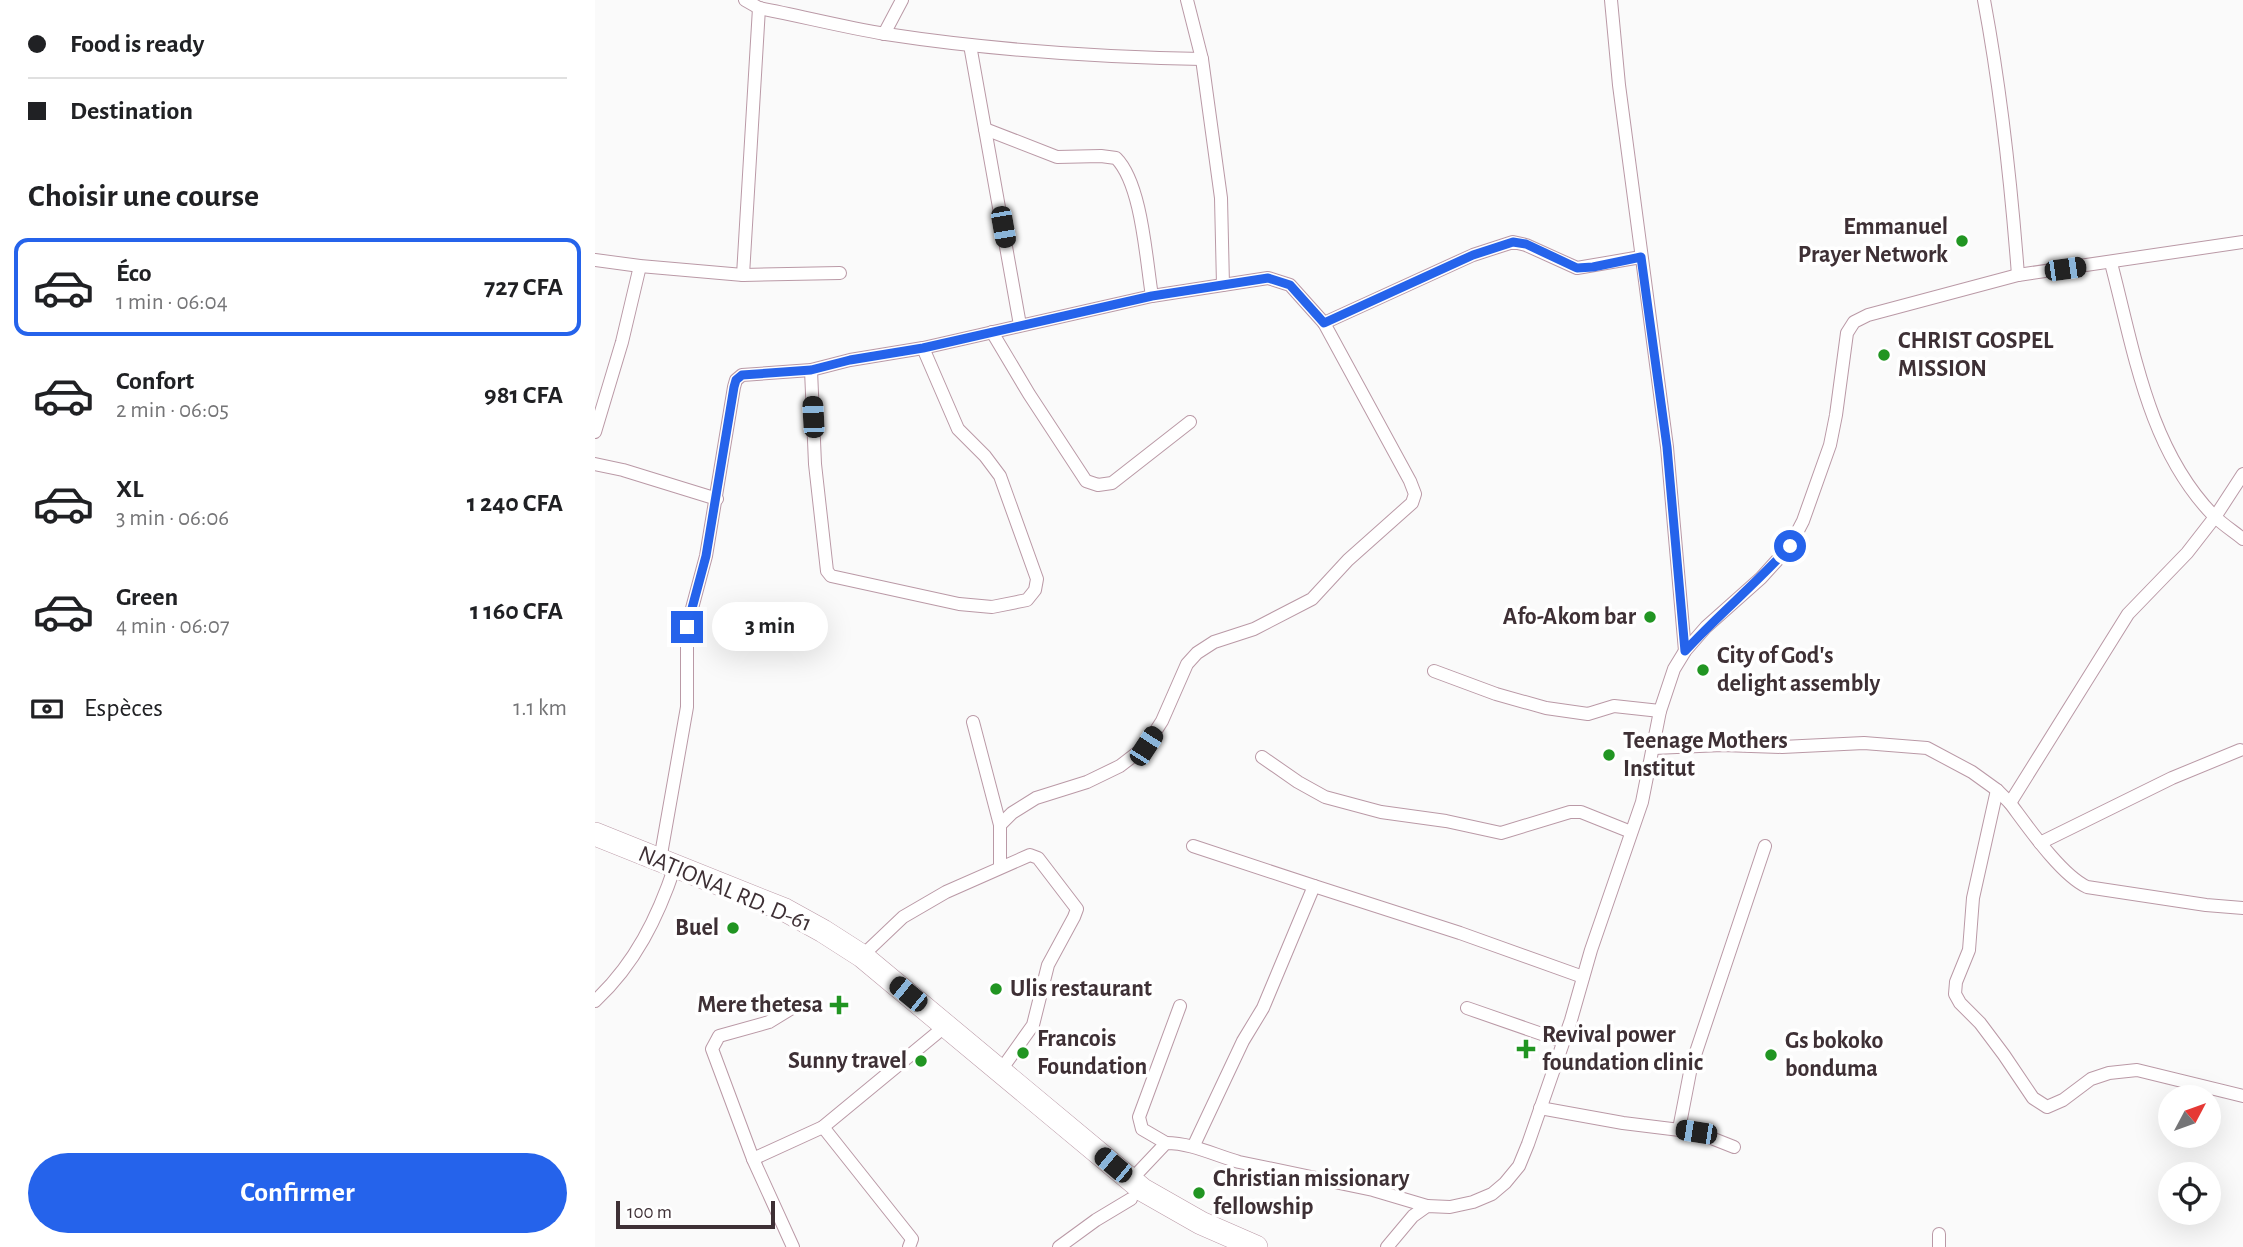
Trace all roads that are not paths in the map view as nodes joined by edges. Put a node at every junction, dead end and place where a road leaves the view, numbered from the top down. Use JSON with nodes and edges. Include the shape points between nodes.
{"nodes":[{"id":1,"x":745,"y":0,"type":"edge"},
{"id":2,"x":902,"y":0,"type":"edge"},
{"id":3,"x":1187,"y":0,"type":"edge"},
{"id":4,"x":1611,"y":0,"type":"edge"},
{"id":5,"x":1984,"y":0,"type":"edge"},
{"id":6,"x":759,"y":8,"type":"junction"},
{"id":7,"x":884,"y":34,"type":"junction"},
{"id":8,"x":970,"y":45,"type":"junction"},
{"id":9,"x":1202,"y":59,"type":"junction"},
{"id":10,"x":985,"y":129,"type":"junction"},
{"id":11,"x":2243,"y":242,"type":"edge"},
{"id":12,"x":1641,"y":257,"type":"junction"},
{"id":13,"x":595,"y":260,"type":"edge"},
{"id":14,"x":2111,"y":263,"type":"junction"},
{"id":15,"x":640,"y":266,"type":"junction"},
{"id":16,"x":840,"y":273,"type":"dead end"},
{"id":17,"x":743,"y":275,"type":"junction"},
{"id":18,"x":2018,"y":275,"type":"junction"},
{"id":19,"x":1223,"y":285,"type":"junction"},
{"id":20,"x":1152,"y":296,"type":"junction"},
{"id":21,"x":1324,"y":323,"type":"junction"},
{"id":22,"x":1020,"y":325,"type":"junction"},
{"id":23,"x":992,"y":331,"type":"junction"},
{"id":24,"x":923,"y":348,"type":"junction"},
{"id":25,"x":811,"y":370,"type":"junction"},
{"id":26,"x":1190,"y":422,"type":"dead end"},
{"id":27,"x":595,"y":432,"type":"edge"},
{"id":28,"x":595,"y":464,"type":"edge"},
{"id":29,"x":2243,"y":474,"type":"edge"},
{"id":30,"x":717,"y":499,"type":"junction"},
{"id":31,"x":2215,"y":517,"type":"junction"},
{"id":32,"x":2243,"y":539,"type":"edge"},
{"id":33,"x":1685,"y":651,"type":"junction"},
{"id":34,"x":1434,"y":671,"type":"dead end"},
{"id":35,"x":1660,"y":711,"type":"junction"},
{"id":36,"x":973,"y":722,"type":"dead end"},
{"id":37,"x":1654,"y":748,"type":"junction"},
{"id":38,"x":2240,"y":750,"type":"dead end"},
{"id":39,"x":1262,"y":757,"type":"dead end"},
{"id":40,"x":1997,"y":790,"type":"junction"},
{"id":41,"x":2010,"y":803,"type":"junction"},
{"id":42,"x":1000,"y":825,"type":"junction"},
{"id":43,"x":1631,"y":832,"type":"junction"},
{"id":44,"x":595,"y":834,"type":"edge"},
{"id":45,"x":2040,"y":843,"type":"junction"},
{"id":46,"x":595,"y":846,"type":"edge"},
{"id":47,"x":1193,"y":846,"type":"dead end"},
{"id":48,"x":1765,"y":846,"type":"dead end"},
{"id":49,"x":669,"y":867,"type":"junction"},
{"id":50,"x":1000,"y":867,"type":"junction"},
{"id":51,"x":1314,"y":886,"type":"junction"},
{"id":52,"x":2243,"y":908,"type":"edge"},
{"id":53,"x":862,"y":956,"type":"junction"},
{"id":54,"x":1583,"y":977,"type":"junction"},
{"id":55,"x":595,"y":1001,"type":"edge"},
{"id":56,"x":1180,"y":1006,"type":"dead end"},
{"id":57,"x":792,"y":1008,"type":"dead end"},
{"id":58,"x":1467,"y":1008,"type":"dead end"},
{"id":59,"x":937,"y":1033,"type":"junction"},
{"id":60,"x":1562,"y":1041,"type":"junction"},
{"id":61,"x":1001,"y":1070,"type":"junction"},
{"id":62,"x":2243,"y":1096,"type":"edge"},
{"id":63,"x":1540,"y":1108,"type":"junction"},
{"id":64,"x":823,"y":1127,"type":"junction"},
{"id":65,"x":1678,"y":1129,"type":"junction"},
{"id":66,"x":1166,"y":1143,"type":"junction"},
{"id":67,"x":1194,"y":1145,"type":"junction"},
{"id":68,"x":1734,"y":1147,"type":"dead end"},
{"id":69,"x":753,"y":1159,"type":"junction"},
{"id":70,"x":1131,"y":1190,"type":"junction"},
{"id":71,"x":1427,"y":1206,"type":"junction"},
{"id":72,"x":793,"y":1247,"type":"edge"},
{"id":73,"x":909,"y":1247,"type":"edge"},
{"id":74,"x":1059,"y":1247,"type":"edge"},
{"id":75,"x":1216,"y":1247,"type":"edge"},
{"id":76,"x":1256,"y":1247,"type":"edge"},
{"id":77,"x":1387,"y":1247,"type":"edge"}],
"edges":[{"from":1,"to":6,"type":"street"},
{"from":2,"to":7,"type":"street"},
{"from":3,"to":9,"type":"street"},
{"from":4,"to":12,"type":"street"},
{"from":5,"to":18,"type":"street","via":[[2005,136]]},
{"from":6,"to":7,"type":"street"},
{"from":6,"to":17,"type":"street"},
{"from":7,"to":8,"type":"street"},
{"from":8,"to":9,"type":"street"},
{"from":8,"to":10,"type":"street"},
{"from":9,"to":19,"type":"street","via":[[1221,198]]},
{"from":10,"to":20,"type":"street","via":[[1057,157],[1116,159],[1129,174]]},
{"from":10,"to":22,"type":"street"},
{"from":11,"to":14,"type":"street"},
{"from":12,"to":21,"type":"street","via":[[1577,268],[1513,242],[1473,255]]},
{"from":12,"to":33,"type":"street","via":[[1667,447]]},
{"from":13,"to":15,"type":"street"},
{"from":14,"to":18,"type":"street"},
{"from":14,"to":31,"type":"street","via":[[2156,426],[2168,453]]},
{"from":15,"to":17,"type":"street"},
{"from":15,"to":27,"type":"street"},
{"from":16,"to":17,"type":"street"},
{"from":18,"to":33,"type":"street","via":[[1868,315],[1854,323],[1847,333],[1830,445],[1803,521],[1790,546],[1761,578]]},
{"from":19,"to":20,"type":"street"},
{"from":19,"to":21,"type":"street","via":[[1268,278],[1290,285]]},
{"from":20,"to":22,"type":"street"},
{"from":21,"to":42,"type":"street","via":[[1409,481],[1415,494],[1412,503],[1311,599],[1196,653],[1146,746],[1120,766],[1087,782],[1036,798]]},
{"from":22,"to":23,"type":"street"},
{"from":23,"to":24,"type":"street"},
{"from":23,"to":26,"type":"street","via":[[1086,481],[1112,483]]},
{"from":24,"to":25,"type":"street"},
{"from":24,"to":25,"type":"street","via":[[958,429],[1000,476],[1037,579],[1027,600],[992,607],[959,604],[843,580],[827,572]]},
{"from":25,"to":30,"type":"street","via":[[742,375],[736,380]]},
{"from":28,"to":30,"type":"street"},
{"from":29,"to":31,"type":"street"},
{"from":30,"to":49,"type":"street","via":[[687,627],[687,708]]},
{"from":31,"to":32,"type":"street"},
{"from":31,"to":41,"type":"street","via":[[2187,554],[2128,614]]},
{"from":33,"to":35,"type":"street"},
{"from":34,"to":35,"type":"street","via":[[1546,708],[1588,713],[1614,706]]},
{"from":35,"to":37,"type":"street"},
{"from":36,"to":42,"type":"street"},
{"from":37,"to":40,"type":"street","via":[[1864,743],[1927,748]]},
{"from":37,"to":43,"type":"street"},
{"from":38,"to":45,"type":"street"},
{"from":39,"to":43,"type":"street","via":[[1325,797],[1381,812],[1501,833],[1581,812]]},
{"from":40,"to":41,"type":"street"},
{"from":40,"to":62,"type":"street","via":[[1973,898],[1969,950],[1955,994],[2033,1098],[2047,1107],[2091,1079],[2137,1070]]},
{"from":41,"to":45,"type":"street"},
{"from":42,"to":50,"type":"street"},
{"from":43,"to":54,"type":"street"},
{"from":44,"to":49,"type":"highway","name":"NATIONAL RD. D-61"},
{"from":45,"to":52,"type":"street","via":[[2087,887]]},
{"from":46,"to":49,"type":"highway","name":"NATIONAL RD. D-61"},
{"from":47,"to":51,"type":"street"},
{"from":48,"to":65,"type":"street","via":[[1691,1067]]},
{"from":49,"to":53,"type":"highway","name":"NATIONAL RD. D-61","via":[[785,910]]},
{"from":49,"to":55,"type":"street","via":[[649,931],[633,958]]},
{"from":49,"to":59,"type":"highway","name":"NATIONAL RD. D-61","via":[[818,943]]},
{"from":50,"to":53,"type":"street","via":[[903,916]]},
{"from":50,"to":61,"type":"street","via":[[1030,855],[1038,858],[1077,909],[1048,965],[1033,1025]]},
{"from":51,"to":54,"type":"street"},
{"from":51,"to":67,"type":"street","via":[[1274,985]]},
{"from":53,"to":61,"type":"highway","name":"NATIONAL RD. D-61"},
{"from":54,"to":60,"type":"street"},
{"from":56,"to":66,"type":"street","via":[[1139,1117],[1142,1129]]},
{"from":57,"to":69,"type":"street","via":[[769,1022],[719,1036],[712,1049]]},
{"from":58,"to":60,"type":"street"},
{"from":59,"to":64,"type":"street"},
{"from":59,"to":70,"type":"highway","name":"NATIONAL RD. D-61"},
{"from":60,"to":63,"type":"street"},
{"from":61,"to":70,"type":"highway","name":"NATIONAL RD. D-61"},
{"from":63,"to":65,"type":"street"},
{"from":63,"to":71,"type":"street","via":[[1518,1166],[1505,1183],[1473,1202]]},
{"from":64,"to":69,"type":"street"},
{"from":64,"to":73,"type":"street","via":[[912,1239]]},
{"from":65,"to":68,"type":"street"},
{"from":66,"to":67,"type":"street"},
{"from":66,"to":70,"type":"street"},
{"from":67,"to":71,"type":"street","via":[[1239,1162]]},
{"from":69,"to":72,"type":"street"},
{"from":70,"to":74,"type":"street"},
{"from":70,"to":75,"type":"highway","name":"NATIONAL RD. D-61"},
{"from":70,"to":76,"type":"highway","name":"NATIONAL RD. D-61","via":[[1143,1190]]},
{"from":71,"to":77,"type":"street"}]}
